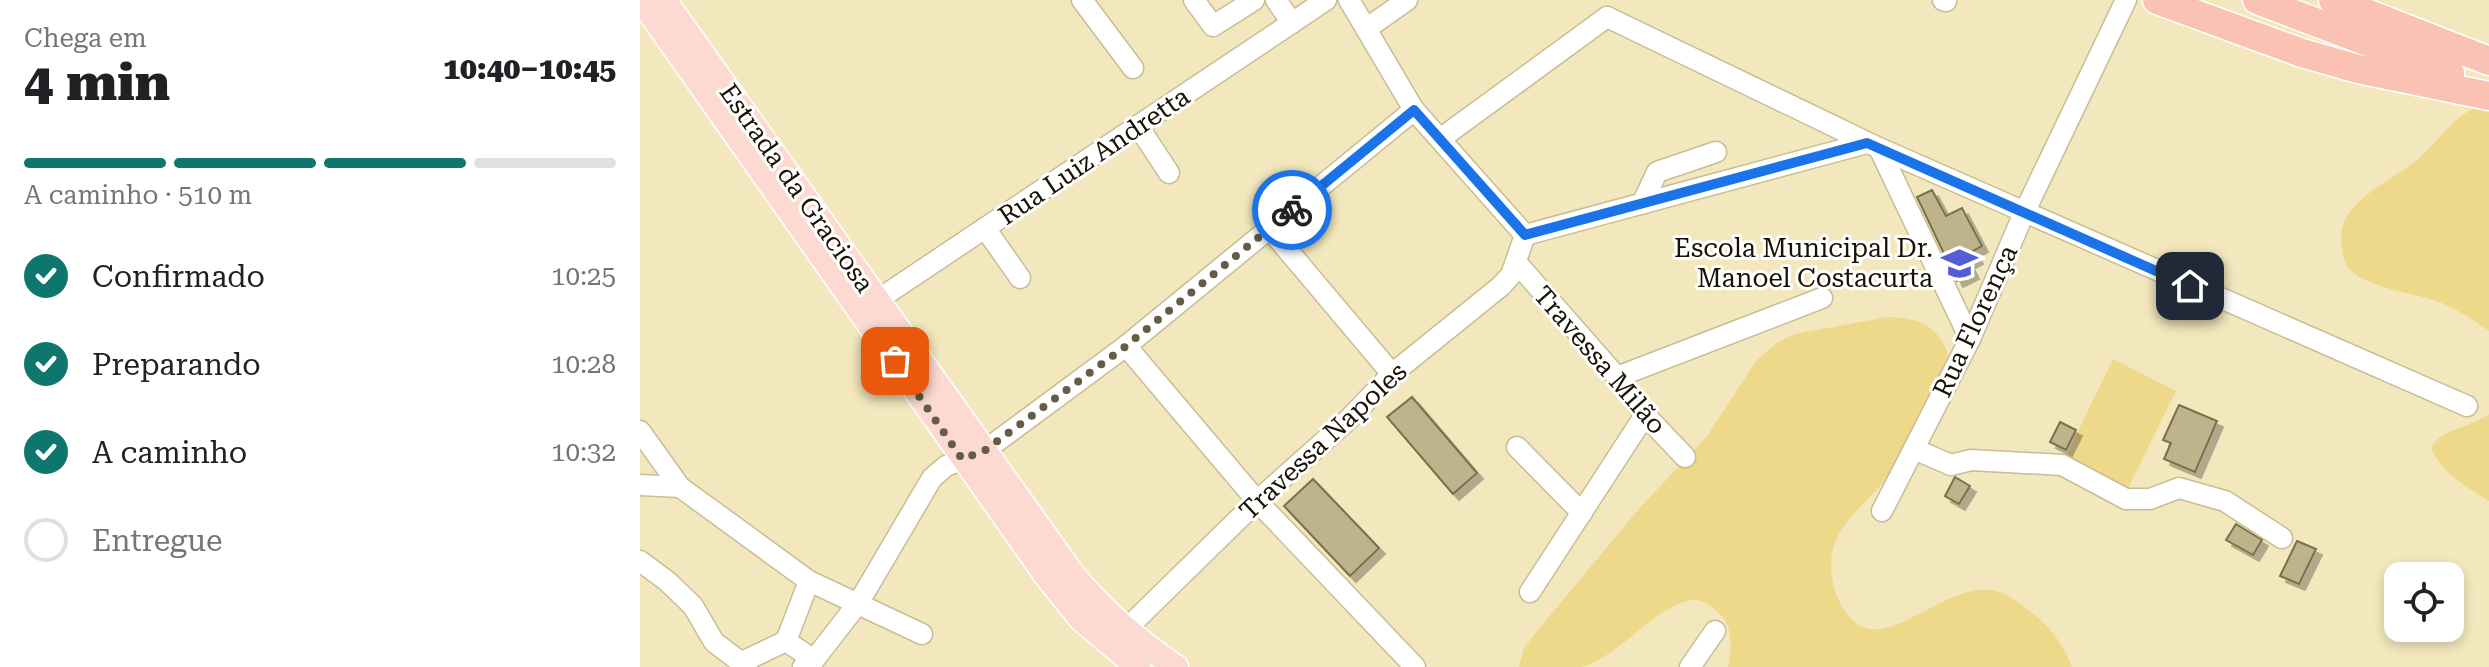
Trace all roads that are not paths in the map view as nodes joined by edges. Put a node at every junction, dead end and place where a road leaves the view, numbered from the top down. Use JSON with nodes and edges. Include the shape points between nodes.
{"nodes":[{"id":1,"x":641,"y":0,"type":"edge"},
{"id":2,"x":664,"y":0,"type":"edge"},
{"id":3,"x":1082,"y":0,"type":"edge"},
{"id":4,"x":1194,"y":0,"type":"edge"},
{"id":5,"x":1254,"y":0,"type":"edge"},
{"id":6,"x":1276,"y":0,"type":"edge"},
{"id":7,"x":1326,"y":0,"type":"edge"},
{"id":8,"x":1349,"y":0,"type":"edge"},
{"id":9,"x":1407,"y":0,"type":"edge"},
{"id":10,"x":2126,"y":0,"type":"edge"},
{"id":11,"x":2157,"y":0,"type":"edge"},
{"id":12,"x":2257,"y":0,"type":"edge"},
{"id":13,"x":2333,"y":0,"type":"edge"},
{"id":14,"x":2361,"y":0,"type":"edge"},
{"id":15,"x":1606,"y":8,"type":"edge"},
{"id":16,"x":1292,"y":23,"type":"junction"},
{"id":17,"x":1366,"y":29,"type":"junction"},
{"id":18,"x":2430,"y":39,"type":"junction"},
{"id":19,"x":2489,"y":61,"type":"edge"},
{"id":20,"x":1133,"y":68,"type":"dead end"},
{"id":21,"x":2489,"y":88,"type":"edge"},
{"id":22,"x":2489,"y":96,"type":"edge"},
{"id":23,"x":1414,"y":110,"type":"junction"},
{"id":24,"x":1138,"y":126,"type":"junction"},
{"id":25,"x":1440,"y":139,"type":"junction"},
{"id":26,"x":1873,"y":146,"type":"junction"},
{"id":27,"x":1716,"y":152,"type":"dead end"},
{"id":28,"x":1169,"y":173,"type":"dead end"},
{"id":29,"x":1642,"y":204,"type":"junction"},
{"id":30,"x":2024,"y":213,"type":"junction"},
{"id":31,"x":985,"y":228,"type":"junction"},
{"id":32,"x":1269,"y":228,"type":"junction"},
{"id":33,"x":1525,"y":235,"type":"junction"},
{"id":34,"x":1516,"y":262,"type":"junction"},
{"id":35,"x":1020,"y":278,"type":"dead end"},
{"id":36,"x":1822,"y":298,"type":"dead end"},
{"id":37,"x":869,"y":306,"type":"junction"},
{"id":38,"x":1970,"y":339,"type":"junction"},
{"id":39,"x":1126,"y":346,"type":"junction"},
{"id":40,"x":1392,"y":374,"type":"junction"},
{"id":41,"x":1617,"y":377,"type":"junction"},
{"id":42,"x":2467,"y":406,"type":"dead end"},
{"id":43,"x":1645,"y":415,"type":"junction"},
{"id":44,"x":640,"y":431,"type":"edge"},
{"id":45,"x":1517,"y":447,"type":"dead end"},
{"id":46,"x":1914,"y":449,"type":"junction"},
{"id":47,"x":973,"y":455,"type":"junction"},
{"id":48,"x":1685,"y":457,"type":"dead end"},
{"id":49,"x":640,"y":485,"type":"edge"},
{"id":50,"x":680,"y":487,"type":"junction"},
{"id":51,"x":1257,"y":501,"type":"junction"},
{"id":52,"x":1882,"y":511,"type":"dead end"},
{"id":53,"x":1582,"y":513,"type":"junction"},
{"id":54,"x":2282,"y":538,"type":"dead end"},
{"id":55,"x":640,"y":561,"type":"edge"},
{"id":56,"x":809,"y":581,"type":"junction"},
{"id":57,"x":1530,"y":592,"type":"dead end"},
{"id":58,"x":859,"y":602,"type":"junction"},
{"id":59,"x":1715,"y":631,"type":"dead end"},
{"id":60,"x":922,"y":634,"type":"dead end"},
{"id":61,"x":1118,"y":637,"type":"junction"},
{"id":62,"x":786,"y":641,"type":"junction"},
{"id":63,"x":808,"y":664,"type":"edge"},
{"id":64,"x":743,"y":665,"type":"edge"},
{"id":65,"x":1138,"y":667,"type":"edge"},
{"id":66,"x":1174,"y":667,"type":"edge"},
{"id":67,"x":1415,"y":667,"type":"edge"},
{"id":68,"x":1690,"y":667,"type":"edge"}],
"edges":[{"from":1,"to":37,"type":"main road","name":"Estrada da Graciosa"},
{"from":2,"to":37,"type":"main road","name":"Estrada da Graciosa"},
{"from":3,"to":20,"type":"street"},
{"from":4,"to":5,"type":"street","via":[[1213,26]]},
{"from":6,"to":16,"type":"street"},
{"from":7,"to":16,"type":"street","name":"Rua Luiz Andretta"},
{"from":8,"to":17,"type":"street"},
{"from":9,"to":17,"type":"street"},
{"from":10,"to":30,"type":"street","name":"Rua Florença"},
{"from":11,"to":22,"type":"highway","via":[[2302,53]]},
{"from":12,"to":21,"type":"highway"},
{"from":13,"to":18,"type":"highway"},
{"from":14,"to":18,"type":"street"},
{"from":15,"to":25,"type":"street"},
{"from":15,"to":26,"type":"street"},
{"from":16,"to":24,"type":"street","name":"Rua Luiz Andretta"},
{"from":17,"to":23,"type":"street"},
{"from":18,"to":19,"type":"highway"},
{"from":23,"to":25,"type":"street"},
{"from":23,"to":32,"type":"street"},
{"from":24,"to":28,"type":"street"},
{"from":24,"to":31,"type":"street","name":"Rua Luiz Andretta"},
{"from":25,"to":33,"type":"street"},
{"from":26,"to":29,"type":"street"},
{"from":26,"to":30,"type":"street"},
{"from":26,"to":38,"type":"street"},
{"from":27,"to":29,"type":"street","via":[[1657,172]]},
{"from":29,"to":33,"type":"street"},
{"from":30,"to":38,"type":"street","name":"Rua Florença"},
{"from":30,"to":42,"type":"street"},
{"from":31,"to":35,"type":"street"},
{"from":31,"to":37,"type":"street","name":"Rua Luiz Andretta"},
{"from":32,"to":39,"type":"street"},
{"from":32,"to":40,"type":"street"},
{"from":33,"to":34,"type":"street","name":"Travessa Napoles"},
{"from":34,"to":40,"type":"street","name":"Travessa Napoles","via":[[1501,286]]},
{"from":34,"to":41,"type":"street","name":"Travessa Milão"},
{"from":36,"to":41,"type":"street"},
{"from":37,"to":47,"type":"main road","name":"Estrada da Graciosa"},
{"from":38,"to":46,"type":"street","name":"Rua Florença"},
{"from":39,"to":47,"type":"street"},
{"from":39,"to":51,"type":"street"},
{"from":40,"to":51,"type":"street","name":"Travessa Napoles"},
{"from":41,"to":43,"type":"street","name":"Travessa Milão"},
{"from":43,"to":48,"type":"street","name":"Travessa Milão"},
{"from":43,"to":53,"type":"street"},
{"from":44,"to":50,"type":"street"},
{"from":45,"to":53,"type":"street"},
{"from":46,"to":52,"type":"street","name":"Rua Florença"},
{"from":46,"to":54,"type":"street","via":[[1951,465],[1971,460],[2062,465],[2126,499],[2150,499],[2179,488],[2225,501]]},
{"from":47,"to":58,"type":"street","via":[[932,478]]},
{"from":47,"to":61,"type":"main road","name":"Estrada da Graciosa","via":[[1093,599]]},
{"from":49,"to":50,"type":"street"},
{"from":50,"to":56,"type":"street"},
{"from":51,"to":61,"type":"street","name":"Travessa Napoles"},
{"from":51,"to":67,"type":"street"},
{"from":53,"to":57,"type":"street"},
{"from":55,"to":64,"type":"street","via":[[693,606],[714,642]]},
{"from":56,"to":58,"type":"street"},
{"from":56,"to":62,"type":"street"},
{"from":58,"to":60,"type":"street"},
{"from":58,"to":63,"type":"street"},
{"from":59,"to":68,"type":"street"},
{"from":61,"to":65,"type":"main road","name":"Estrada da Graciosa"},
{"from":61,"to":66,"type":"main road","name":"Estrada da Graciosa"},
{"from":62,"to":63,"type":"street"},
{"from":62,"to":64,"type":"street"}]}
